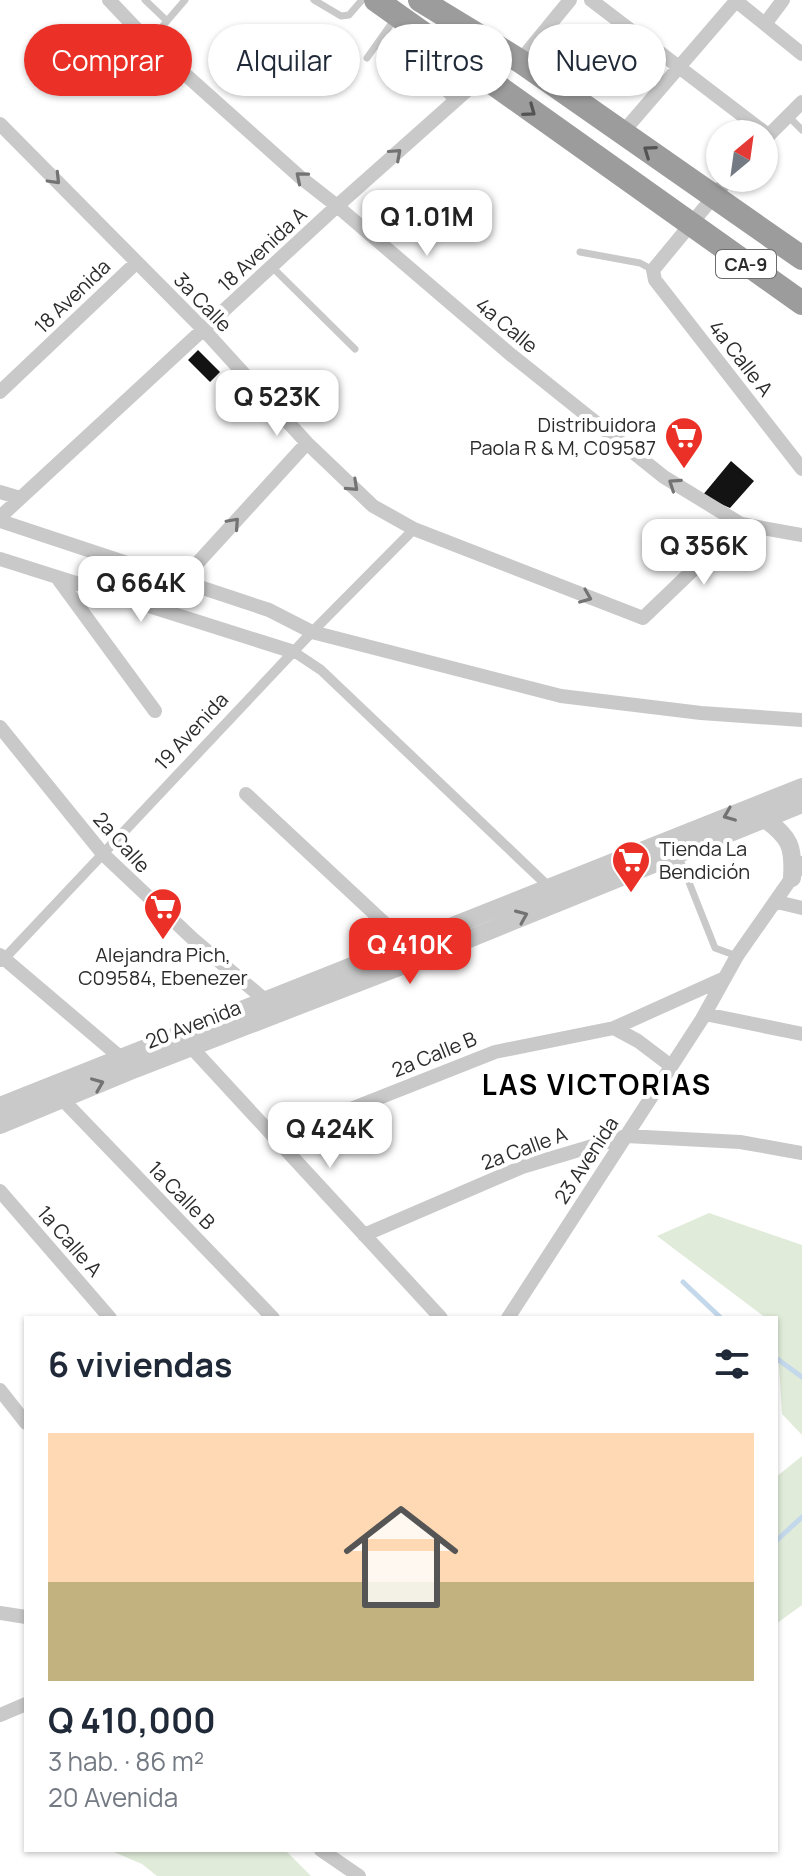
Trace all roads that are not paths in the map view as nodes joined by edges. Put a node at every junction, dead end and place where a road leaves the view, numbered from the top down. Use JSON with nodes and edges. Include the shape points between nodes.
{"nodes":[{"id":1,"x":109,"y":0,"type":"edge"},
{"id":2,"x":145,"y":0,"type":"edge"},
{"id":3,"x":185,"y":0,"type":"edge"},
{"id":4,"x":314,"y":0,"type":"edge"},
{"id":5,"x":362,"y":0,"type":"edge"},
{"id":6,"x":376,"y":0,"type":"edge"},
{"id":7,"x":420,"y":0,"type":"edge"},
{"id":8,"x":570,"y":0,"type":"edge"},
{"id":9,"x":591,"y":0,"type":"edge"},
{"id":10,"x":736,"y":0,"type":"edge"},
{"id":11,"x":783,"y":0,"type":"edge"},
{"id":12,"x":397,"y":15,"type":"junction"},
{"id":13,"x":167,"y":21,"type":"junction"},
{"id":14,"x":132,"y":24,"type":"edge"},
{"id":15,"x":164,"y":24,"type":"edge"},
{"id":16,"x":409,"y":24,"type":"edge"},
{"id":17,"x":765,"y":24,"type":"junction"},
{"id":18,"x":802,"y":54,"type":"edge"},
{"id":19,"x":367,"y":58,"type":"dead end"},
{"id":20,"x":520,"y":61,"type":"junction"},
{"id":21,"x":680,"y":68,"type":"junction"},
{"id":22,"x":192,"y":80,"type":"edge"},
{"id":23,"x":448,"y":96,"type":"edge"},
{"id":24,"x":461,"y":96,"type":"edge"},
{"id":25,"x":509,"y":96,"type":"edge"},
{"id":26,"x":454,"y":102,"type":"junction"},
{"id":27,"x":802,"y":102,"type":"edge"},
{"id":28,"x":788,"y":116,"type":"junction"},
{"id":29,"x":744,"y":120,"type":"edge"},
{"id":30,"x":0,"y":124,"type":"edge"},
{"id":31,"x":778,"y":126,"type":"edge"},
{"id":32,"x":802,"y":130,"type":"edge"},
{"id":33,"x":623,"y":132,"type":"junction"},
{"id":34,"x":591,"y":154,"type":"junction"},
{"id":35,"x":706,"y":179,"type":"edge"},
{"id":36,"x":715,"y":192,"type":"edge"},
{"id":37,"x":717,"y":192,"type":"edge"},
{"id":38,"x":727,"y":192,"type":"edge"},
{"id":39,"x":337,"y":206,"type":"junction"},
{"id":40,"x":690,"y":225,"type":"junction"},
{"id":41,"x":580,"y":252,"type":"dead end"},
{"id":42,"x":800,"y":256,"type":"edge"},
{"id":43,"x":136,"y":263,"type":"junction"},
{"id":44,"x":272,"y":267,"type":"junction"},
{"id":45,"x":653,"y":270,"type":"junction"},
{"id":46,"x":802,"y":303,"type":"edge"},
{"id":47,"x":204,"y":330,"type":"junction"},
{"id":48,"x":355,"y":349,"type":"dead end"},
{"id":49,"x":0,"y":392,"type":"edge"},
{"id":50,"x":307,"y":443,"type":"junction"},
{"id":51,"x":802,"y":469,"type":"edge"},
{"id":52,"x":0,"y":492,"type":"edge"},
{"id":53,"x":20,"y":498,"type":"junction"},
{"id":54,"x":0,"y":519,"type":"edge"},
{"id":55,"x":741,"y":524,"type":"junction"},
{"id":56,"x":414,"y":529,"type":"junction"},
{"id":57,"x":802,"y":535,"type":"edge"},
{"id":58,"x":0,"y":559,"type":"edge"},
{"id":59,"x":59,"y":580,"type":"junction"},
{"id":60,"x":182,"y":580,"type":"junction"},
{"id":61,"x":312,"y":632,"type":"junction"},
{"id":62,"x":294,"y":652,"type":"junction"},
{"id":63,"x":155,"y":711,"type":"dead end"},
{"id":64,"x":802,"y":720,"type":"edge"},
{"id":65,"x":0,"y":727,"type":"edge"},
{"id":66,"x":802,"y":787,"type":"edge"},
{"id":67,"x":246,"y":794,"type":"dead end"},
{"id":68,"x":802,"y":804,"type":"edge"},
{"id":69,"x":765,"y":819,"type":"junction"},
{"id":70,"x":103,"y":854,"type":"junction"},
{"id":71,"x":677,"y":854,"type":"junction"},
{"id":72,"x":797,"y":870,"type":"edge"},
{"id":73,"x":556,"y":894,"type":"junction"},
{"id":74,"x":777,"y":902,"type":"junction"},
{"id":75,"x":802,"y":908,"type":"edge"},
{"id":76,"x":408,"y":945,"type":"junction"},
{"id":77,"x":737,"y":956,"type":"junction"},
{"id":78,"x":1,"y":959,"type":"edge"},
{"id":79,"x":726,"y":977,"type":"junction"},
{"id":80,"x":265,"y":1000,"type":"junction"},
{"id":81,"x":705,"y":1014,"type":"junction"},
{"id":82,"x":614,"y":1028,"type":"junction"},
{"id":83,"x":802,"y":1034,"type":"edge"},
{"id":84,"x":192,"y":1048,"type":"junction"},
{"id":85,"x":120,"y":1057,"type":"junction"},
{"id":86,"x":671,"y":1066,"type":"junction"},
{"id":87,"x":62,"y":1099,"type":"junction"},
{"id":88,"x":0,"y":1106,"type":"edge"},
{"id":89,"x":0,"y":1125,"type":"edge"},
{"id":90,"x":626,"y":1136,"type":"junction"},
{"id":91,"x":275,"y":1139,"type":"junction"},
{"id":92,"x":802,"y":1153,"type":"edge"},
{"id":93,"x":0,"y":1191,"type":"edge"},
{"id":94,"x":364,"y":1235,"type":"junction"},
{"id":95,"x":108,"y":1316,"type":"edge"},
{"id":96,"x":271,"y":1316,"type":"edge"},
{"id":97,"x":439,"y":1316,"type":"edge"},
{"id":98,"x":509,"y":1316,"type":"edge"},
{"id":99,"x":0,"y":1390,"type":"edge"},
{"id":100,"x":24,"y":1420,"type":"edge"},
{"id":101,"x":1,"y":1612,"type":"edge"},
{"id":102,"x":24,"y":1617,"type":"edge"},
{"id":103,"x":24,"y":1705,"type":"edge"},
{"id":104,"x":0,"y":1715,"type":"edge"},
{"id":105,"x":324,"y":1852,"type":"edge"},
{"id":106,"x":359,"y":1876,"type":"edge"}],
"edges":[{"from":1,"to":14,"type":"street","name":"4a Calle"},
{"from":2,"to":13,"type":"lane"},
{"from":3,"to":13,"type":"lane"},
{"from":4,"to":5,"type":"lane","via":[[341,16],[349,15]]},
{"from":6,"to":12,"type":"highway","number":"CA-9"},
{"from":7,"to":20,"type":"highway","number":"CA-9"},
{"from":8,"to":20,"type":"street"},
{"from":9,"to":21,"type":"street"},
{"from":10,"to":17,"type":"street"},
{"from":10,"to":21,"type":"street"},
{"from":11,"to":17,"type":"street"},
{"from":12,"to":16,"type":"highway","number":"CA-9"},
{"from":12,"to":19,"type":"lane"},
{"from":13,"to":15,"type":"lane"},
{"from":17,"to":18,"type":"street"},
{"from":20,"to":33,"type":"highway","number":"CA-9"},
{"from":21,"to":29,"type":"street"},
{"from":21,"to":33,"type":"street"},
{"from":39,"to":22,"type":"street","name":"4a Calle","one_way":true},
{"from":23,"to":26,"type":"lane"},
{"from":24,"to":26,"type":"street","name":"18 Avenida A"},
{"from":25,"to":34,"type":"highway","number":"CA-9","one_way":true},
{"from":39,"to":26,"type":"street","name":"18 Avenida A","one_way":true},
{"from":27,"to":28,"type":"street"},
{"from":28,"to":31,"type":"street"},
{"from":28,"to":32,"type":"lane"},
{"from":30,"to":43,"type":"street","name":"3a Calle","one_way":true},
{"from":35,"to":33,"type":"highway","number":"CA-9","one_way":true},
{"from":34,"to":36,"type":"highway","via":[[614,156],[681,203],[703,201]]},
{"from":34,"to":40,"type":"highway","number":"CA-9"},
{"from":37,"to":40,"type":"street"},
{"from":38,"to":42,"type":"highway","number":"CA-9"},
{"from":39,"to":44,"type":"street","name":"18 Avenida A"},
{"from":55,"to":39,"type":"street","name":"4a Calle","one_way":true,"via":[[664,477]]},
{"from":40,"to":42,"type":"highway","via":[[708,217],[725,218],[777,254]]},
{"from":40,"to":45,"type":"street"},
{"from":40,"to":46,"type":"highway","number":"CA-9"},
{"from":41,"to":45,"type":"lane"},
{"from":43,"to":47,"type":"street","name":"3a Calle"},
{"from":43,"to":49,"type":"street","name":"18 Avenida"},
{"from":44,"to":47,"type":"street","name":"18 Avenida A"},
{"from":44,"to":48,"type":"lane"},
{"from":45,"to":51,"type":"street","name":"4a Calle A","via":[[657,284]]},
{"from":47,"to":50,"type":"street","name":"3a Calle"},
{"from":47,"to":53,"type":"street","name":"18 Avenida A"},
{"from":50,"to":56,"type":"street","name":"3a Calle","one_way":true,"via":[[373,506]]},
{"from":60,"to":50,"type":"street","one_way":true},
{"from":52,"to":53,"type":"street"},
{"from":53,"to":54,"type":"street","name":"18 Avenida A"},
{"from":54,"to":60,"type":"street"},
{"from":56,"to":55,"type":"street","name":"3a Calle","one_way":true,"via":[[643,618]]},
{"from":55,"to":57,"type":"street","name":"4a Calle"},
{"from":56,"to":61,"type":"street","name":"19 Avenida"},
{"from":58,"to":59,"type":"street"},
{"from":59,"to":62,"type":"street"},
{"from":59,"to":63,"type":"street"},
{"from":60,"to":61,"type":"street","via":[[269,610]]},
{"from":61,"to":62,"type":"street","name":"19 Avenida"},
{"from":61,"to":64,"type":"street","via":[[561,696]]},
{"from":62,"to":70,"type":"street","name":"19 Avenida"},
{"from":62,"to":73,"type":"street","via":[[321,670]]},
{"from":65,"to":70,"type":"street","name":"2a Calle"},
{"from":66,"to":73,"type":"street","name":"20 Avenida","one_way":true},
{"from":67,"to":76,"type":"street"},
{"from":68,"to":69,"type":"street","name":"20 Avenida"},
{"from":69,"to":71,"type":"street","name":"20 Avenida"},
{"from":69,"to":72,"type":"street","via":[[784,832]]},
{"from":70,"to":78,"type":"street","name":"19 Avenida"},
{"from":70,"to":80,"type":"street","name":"2a Calle"},
{"from":71,"to":73,"type":"street","name":"20 Avenida"},
{"from":71,"to":77,"type":"lane","via":[[715,948]]},
{"from":72,"to":74,"type":"street","name":"23 Avenida"},
{"from":73,"to":76,"type":"street","name":"20 Avenida"},
{"from":84,"to":73,"type":"street","name":"20 Avenida","one_way":true,"via":[[394,969]]},
{"from":74,"to":75,"type":"street"},
{"from":74,"to":77,"type":"street","name":"23 Avenida"},
{"from":76,"to":80,"type":"street","name":"20 Avenida"},
{"from":77,"to":79,"type":"street","name":"23 Avenida"},
{"from":78,"to":85,"type":"street"},
{"from":79,"to":81,"type":"street","name":"23 Avenida"},
{"from":79,"to":82,"type":"street","name":"2a Calle B"},
{"from":80,"to":85,"type":"street","name":"20 Avenida"},
{"from":81,"to":83,"type":"street"},
{"from":81,"to":86,"type":"street","name":"23 Avenida"},
{"from":82,"to":86,"type":"street"},
{"from":82,"to":91,"type":"street","name":"2a Calle B","via":[[495,1052]]},
{"from":87,"to":84,"type":"street","name":"20 Avenida","one_way":true},
{"from":84,"to":91,"type":"street"},
{"from":85,"to":88,"type":"street","name":"20 Avenida"},
{"from":86,"to":90,"type":"street","name":"23 Avenida"},
{"from":87,"to":89,"type":"street","name":"20 Avenida"},
{"from":87,"to":96,"type":"street","name":"1a Calle B"},
{"from":90,"to":92,"type":"street","name":"2a Calle A","via":[[761,1144]]},
{"from":90,"to":94,"type":"street","name":"2a Calle A","via":[[522,1167]]},
{"from":90,"to":98,"type":"street","name":"23 Avenida"},
{"from":91,"to":94,"type":"street"},
{"from":93,"to":95,"type":"street","name":"1a Calle A"},
{"from":94,"to":97,"type":"street"},
{"from":99,"to":100,"type":"street"},
{"from":101,"to":102,"type":"street"},
{"from":103,"to":104,"type":"street"},
{"from":105,"to":106,"type":"street"}]}
